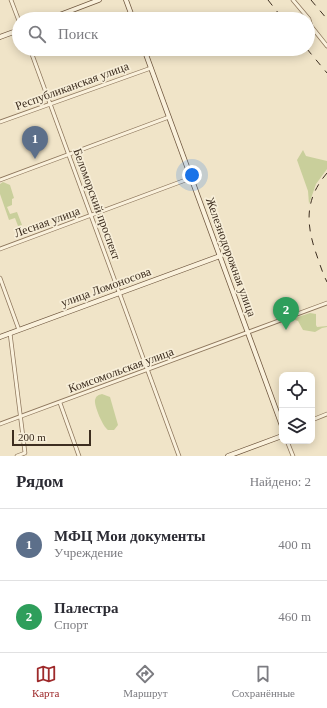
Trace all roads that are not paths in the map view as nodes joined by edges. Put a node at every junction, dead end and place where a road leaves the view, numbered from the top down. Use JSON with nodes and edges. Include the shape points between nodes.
{"nodes":[{"id":1,"x":12,"y":0,"type":"edge"},
{"id":2,"x":99,"y":0,"type":"edge"},
{"id":3,"x":126,"y":0,"type":"edge"},
{"id":4,"x":293,"y":0,"type":"edge"},
{"id":5,"x":16,"y":12,"type":"edge"},
{"id":6,"x":67,"y":12,"type":"edge"},
{"id":7,"x":130,"y":12,"type":"edge"},
{"id":8,"x":303,"y":12,"type":"edge"},
{"id":9,"x":315,"y":31,"type":"edge"},
{"id":10,"x":12,"y":33,"type":"edge"},
{"id":11,"x":0,"y":37,"type":"edge"},
{"id":12,"x":327,"y":46,"type":"edge"},
{"id":13,"x":33,"y":56,"type":"edge"},
{"id":14,"x":146,"y":56,"type":"edge"},
{"id":15,"x":150,"y":68,"type":"junction"},
{"id":16,"x":50,"y":104,"type":"junction"},
{"id":17,"x":169,"y":117,"type":"junction"},
{"id":18,"x":0,"y":122,"type":"edge"},
{"id":19,"x":69,"y":154,"type":"junction"},
{"id":20,"x":191,"y":178,"type":"junction"},
{"id":21,"x":0,"y":180,"type":"edge"},
{"id":22,"x":91,"y":215,"type":"junction"},
{"id":23,"x":0,"y":249,"type":"edge"},
{"id":24,"x":220,"y":256,"type":"junction"},
{"id":25,"x":0,"y":278,"type":"edge"},
{"id":26,"x":120,"y":293,"type":"junction"},
{"id":27,"x":327,"y":303,"type":"edge"},
{"id":28,"x":19,"y":330,"type":"junction"},
{"id":29,"x":10,"y":333,"type":"junction"},
{"id":30,"x":248,"y":333,"type":"junction"},
{"id":31,"x":0,"y":337,"type":"edge"},
{"id":32,"x":148,"y":370,"type":"junction"},
{"id":33,"x":60,"y":403,"type":"junction"},
{"id":34,"x":327,"y":414,"type":"edge"},
{"id":35,"x":21,"y":417,"type":"junction"},
{"id":36,"x":279,"y":418,"type":"edge"},
{"id":37,"x":315,"y":419,"type":"edge"},
{"id":38,"x":0,"y":424,"type":"edge"},
{"id":39,"x":279,"y":437,"type":"edge"},
{"id":40,"x":288,"y":444,"type":"edge"},
{"id":41,"x":17,"y":456,"type":"edge"},
{"id":42,"x":79,"y":456,"type":"edge"},
{"id":43,"x":179,"y":456,"type":"edge"},
{"id":44,"x":228,"y":456,"type":"edge"},
{"id":45,"x":293,"y":456,"type":"edge"}],
"edges":[{"from":1,"to":5,"type":"street"},
{"from":2,"to":6,"type":"main road"},
{"from":3,"to":7,"type":"main road"},
{"from":4,"to":8,"type":"street"},
{"from":9,"to":12,"type":"street"},
{"from":10,"to":11,"type":"main road"},
{"from":13,"to":16,"type":"street","name":"Беломорский проспект"},
{"from":14,"to":15,"type":"main road","name":"Железнодорожная улица"},
{"from":15,"to":16,"type":"street","name":"Республиканская улица"},
{"from":15,"to":17,"type":"main road","name":"Железнодорожная улица"},
{"from":16,"to":18,"type":"street","name":"Республиканская улица"},
{"from":16,"to":19,"type":"street","name":"Беломорский проспект"},
{"from":17,"to":19,"type":"street"},
{"from":17,"to":20,"type":"main road","name":"Железнодорожная улица"},
{"from":19,"to":21,"type":"street"},
{"from":19,"to":22,"type":"street","name":"Беломорский проспект"},
{"from":20,"to":22,"type":"street","name":"Лесная улица"},
{"from":20,"to":24,"type":"main road","name":"Железнодорожная улица"},
{"from":22,"to":23,"type":"street","name":"Лесная улица"},
{"from":22,"to":26,"type":"street","name":"Беломорский проспект"},
{"from":24,"to":26,"type":"main road","name":"улица Ломоносова"},
{"from":24,"to":30,"type":"main road","name":"Железнодорожная улица"},
{"from":25,"to":28,"type":"street"},
{"from":26,"to":28,"type":"main road","name":"улица Ломоносова"},
{"from":26,"to":32,"type":"street","name":"Беломорский проспект"},
{"from":27,"to":30,"type":"street","name":"Комсомольская улица"},
{"from":28,"to":29,"type":"main road","name":"улица Ломоносова"},
{"from":29,"to":31,"type":"main road","name":"улица Ломоносова"},
{"from":29,"to":35,"type":"street"},
{"from":30,"to":32,"type":"street","name":"Комсомольская улица"},
{"from":30,"to":36,"type":"main road","name":"Железнодорожная улица"},
{"from":32,"to":33,"type":"street","name":"Комсомольская улица"},
{"from":32,"to":43,"type":"street","name":"Беломорский проспект"},
{"from":33,"to":35,"type":"street","name":"Комсомольская улица"},
{"from":33,"to":42,"type":"street"},
{"from":34,"to":37,"type":"street"},
{"from":35,"to":38,"type":"street","name":"Комсомольская улица"},
{"from":35,"to":41,"type":"street","via":[[25,453]]},
{"from":39,"to":44,"type":"main road"},
{"from":40,"to":45,"type":"street"}]}
